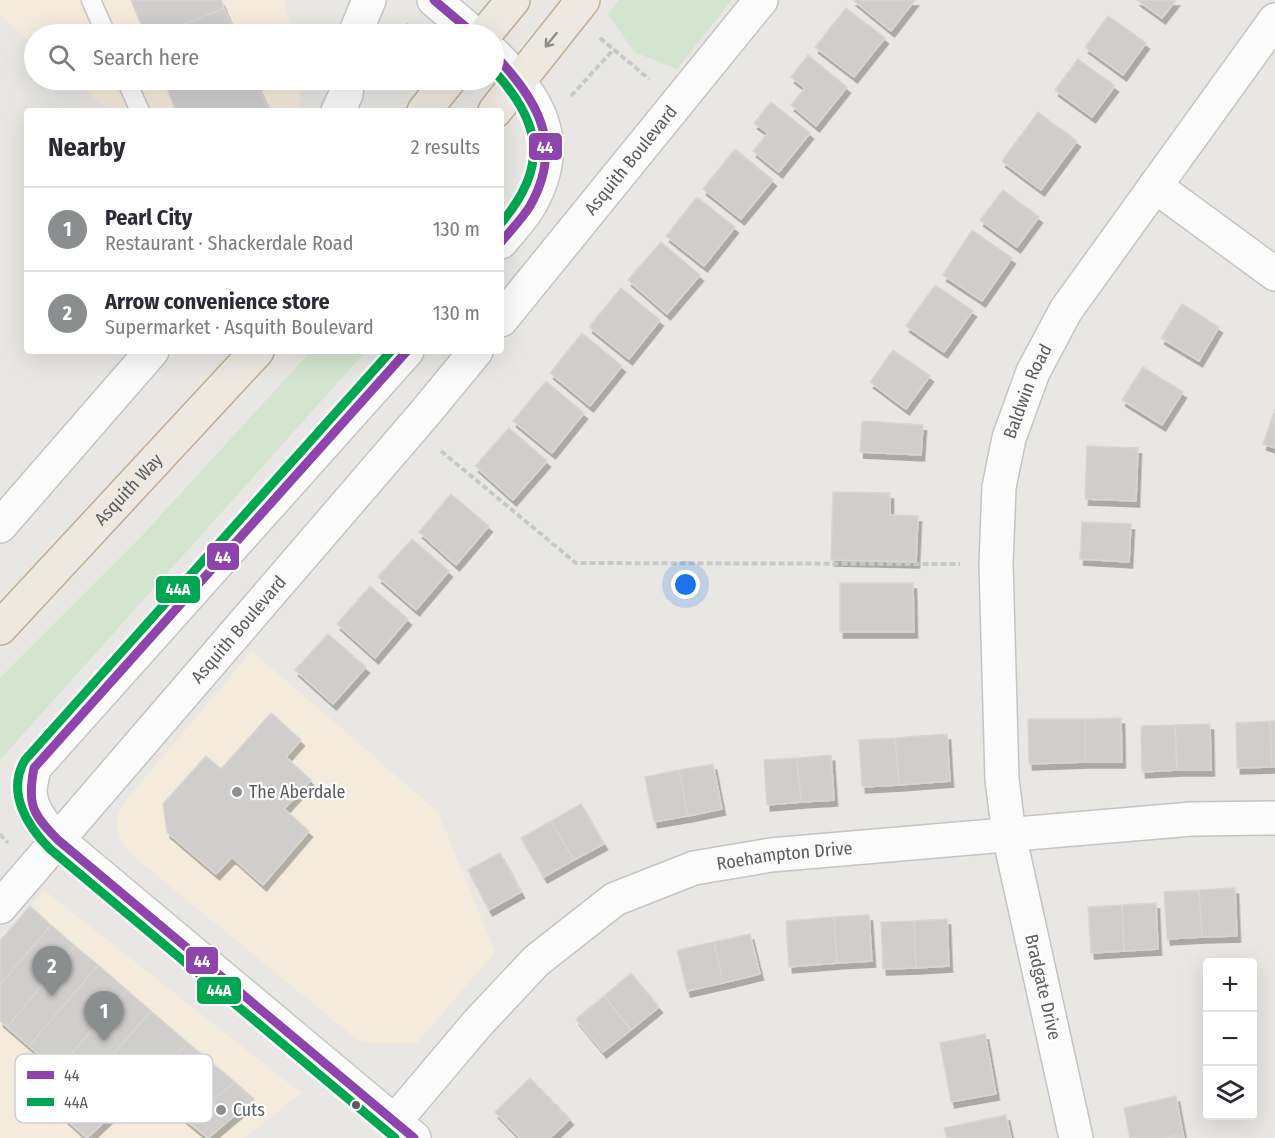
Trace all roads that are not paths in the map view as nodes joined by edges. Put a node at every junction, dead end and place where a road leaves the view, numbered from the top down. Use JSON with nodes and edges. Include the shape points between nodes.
{"nodes":[{"id":1,"x":91,"y":0,"type":"edge"},
{"id":2,"x":369,"y":0,"type":"edge"},
{"id":3,"x":434,"y":0,"type":"edge"},
{"id":4,"x":513,"y":0,"type":"edge"},
{"id":5,"x":761,"y":0,"type":"edge"},
{"id":6,"x":577,"y":8,"type":"edge"},
{"id":7,"x":1275,"y":20,"type":"edge"},
{"id":8,"x":102,"y":24,"type":"edge"},
{"id":9,"x":359,"y":24,"type":"edge"},
{"id":10,"x":462,"y":24,"type":"edge"},
{"id":11,"x":493,"y":24,"type":"edge"},
{"id":12,"x":504,"y":64,"type":"edge"},
{"id":13,"x":519,"y":80,"type":"junction"},
{"id":14,"x":131,"y":90,"type":"edge"},
{"id":15,"x":347,"y":90,"type":"edge"},
{"id":16,"x":441,"y":90,"type":"edge"},
{"id":17,"x":139,"y":108,"type":"edge"},
{"id":18,"x":339,"y":108,"type":"edge"},
{"id":19,"x":426,"y":108,"type":"edge"},
{"id":20,"x":497,"y":108,"type":"edge"},
{"id":21,"x":1155,"y":186,"type":"junction"},
{"id":22,"x":504,"y":238,"type":"edge"},
{"id":23,"x":1275,"y":274,"type":"edge"},
{"id":24,"x":504,"y":316,"type":"edge"},
{"id":25,"x":149,"y":354,"type":"edge"},
{"id":26,"x":254,"y":354,"type":"edge"},
{"id":27,"x":404,"y":354,"type":"edge"},
{"id":28,"x":474,"y":354,"type":"edge"},
{"id":29,"x":0,"y":526,"type":"edge"},
{"id":30,"x":0,"y":628,"type":"edge"},
{"id":31,"x":1275,"y":818,"type":"edge"},
{"id":32,"x":1009,"y":835,"type":"junction"},
{"id":33,"x":58,"y":840,"type":"junction"},
{"id":34,"x":0,"y":907,"type":"edge"},
{"id":35,"x":404,"y":1130,"type":"edge"},
{"id":36,"x":1076,"y":1138,"type":"edge"}],
"edges":[{"from":1,"to":8,"type":"lane"},
{"from":2,"to":9,"type":"street"},
{"from":3,"to":10,"type":"street"},
{"from":4,"to":11,"type":"highway"},
{"from":5,"to":24,"type":"street","name":"Asquith Boulevard"},
{"from":6,"to":13,"type":"highway","one_way":true},
{"from":7,"to":21,"type":"street","name":"Baldwin Road"},
{"from":12,"to":13,"type":"street"},
{"from":13,"to":20,"type":"highway"},
{"from":13,"to":22,"type":"street","via":[[544,126],[548,150],[532,202]]},
{"from":14,"to":17,"type":"lane"},
{"from":15,"to":18,"type":"street"},
{"from":16,"to":19,"type":"highway"},
{"from":21,"to":23,"type":"street"},
{"from":21,"to":32,"type":"street","name":"Baldwin Road","via":[[1066,310],[1033,372],[1009,438],[1001,477],[996,564],[1002,779]]},
{"from":25,"to":29,"type":"street"},
{"from":26,"to":30,"type":"highway","name":"Asquith Way"},
{"from":27,"to":33,"type":"street","via":[[34,768],[30,792],[36,811]]},
{"from":28,"to":33,"type":"street","name":"Asquith Boulevard"},
{"from":31,"to":32,"type":"street","name":"Roehampton Drive","via":[[1192,819]]},
{"from":32,"to":35,"type":"street","name":"Roehampton Drive","via":[[771,855],[694,868],[615,899],[536,961],[477,1024]]},
{"from":32,"to":36,"type":"street","name":"Bradgate Drive"},
{"from":33,"to":34,"type":"street","name":"Asquith Boulevard"},
{"from":33,"to":35,"type":"street"}]}
